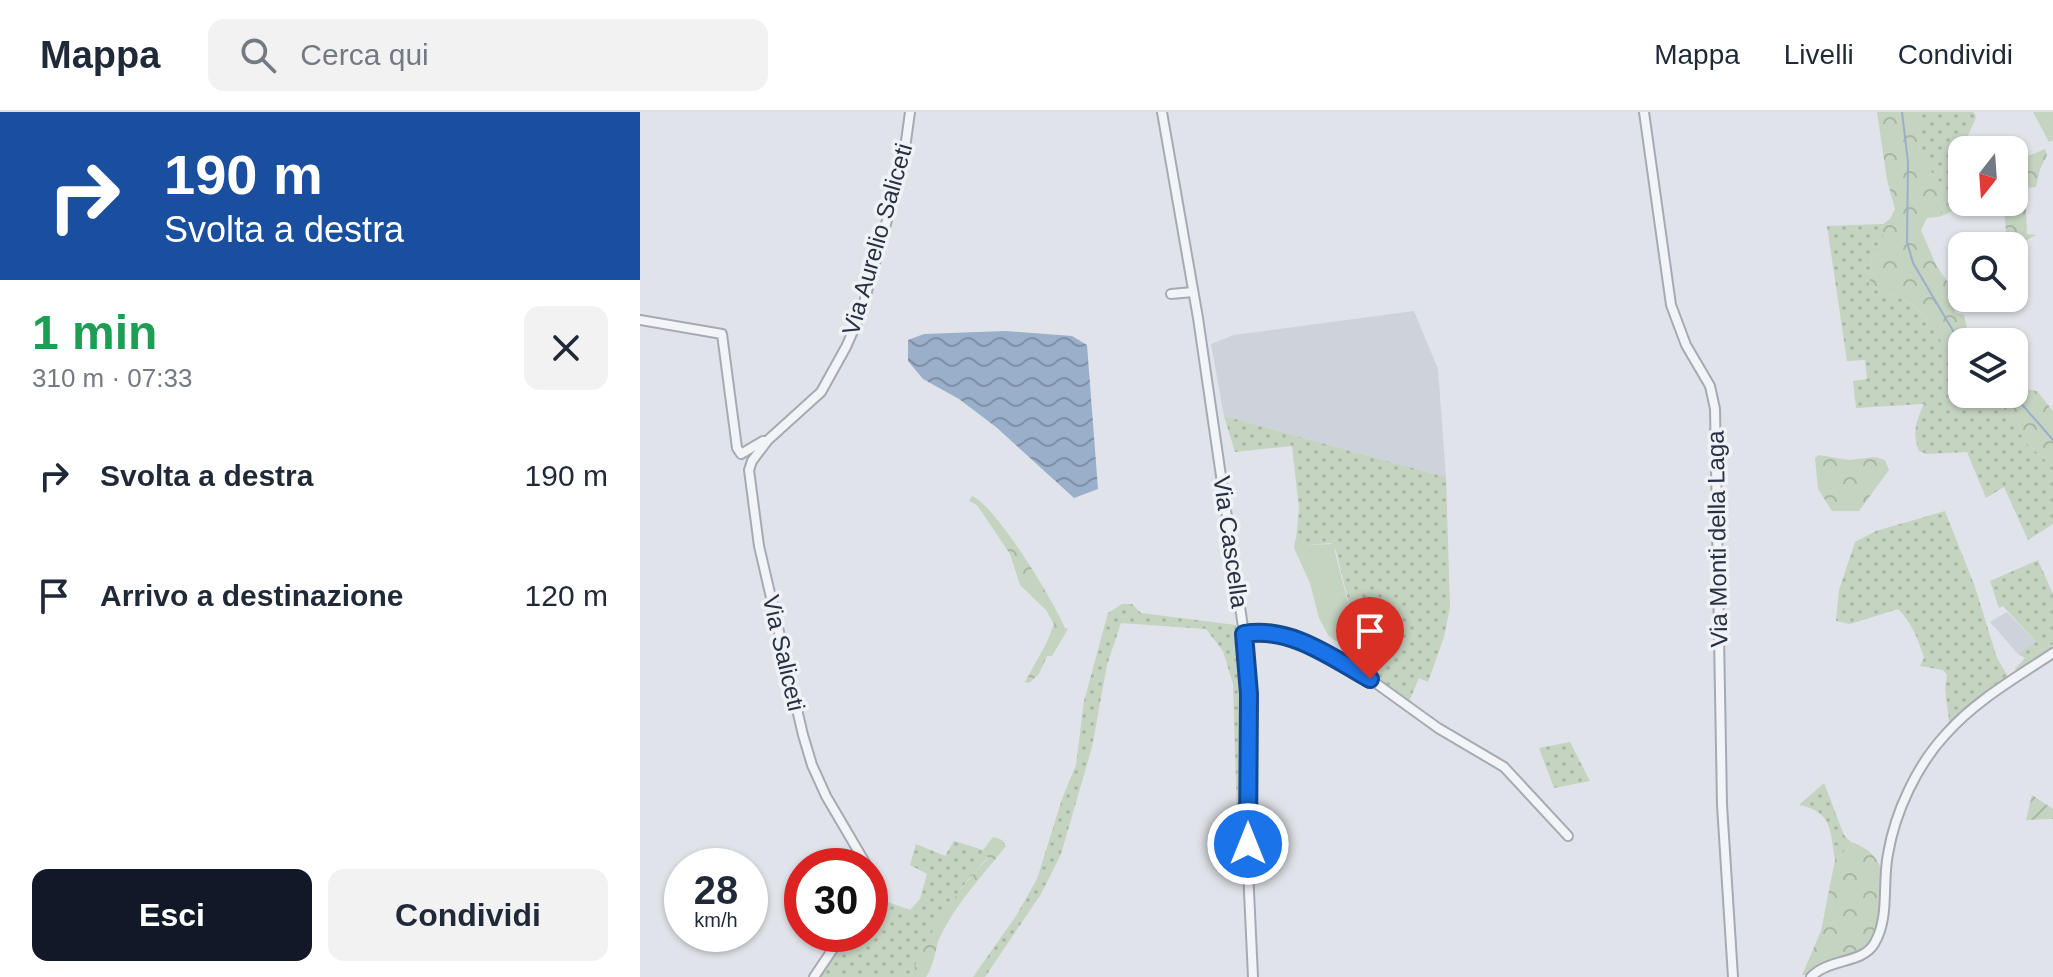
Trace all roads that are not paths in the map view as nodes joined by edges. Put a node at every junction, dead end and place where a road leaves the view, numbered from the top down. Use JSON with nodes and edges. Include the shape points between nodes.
{"nodes":[{"id":1,"x":910,"y":112,"type":"edge"},
{"id":2,"x":1162,"y":112,"type":"edge"},
{"id":3,"x":1644,"y":112,"type":"edge"},
{"id":4,"x":1193,"y":292,"type":"junction"},
{"id":5,"x":1171,"y":294,"type":"dead end"},
{"id":6,"x":640,"y":320,"type":"edge"},
{"id":7,"x":775,"y":437,"type":"junction"},
{"id":8,"x":1244,"y":634,"type":"junction"},
{"id":9,"x":2053,"y":653,"type":"edge"},
{"id":10,"x":1568,"y":836,"type":"dead end"},
{"id":11,"x":856,"y":848,"type":"edge"},
{"id":12,"x":831,"y":952,"type":"edge"},
{"id":13,"x":814,"y":977,"type":"edge"},
{"id":14,"x":1253,"y":977,"type":"edge"},
{"id":15,"x":1733,"y":977,"type":"edge"},
{"id":16,"x":1811,"y":977,"type":"edge"}],
"edges":[{"from":1,"to":7,"type":"street","name":"Via Aurelio Saliceti","via":[[903,163],[858,321],[821,392]]},
{"from":2,"to":4,"type":"street","name":"Via Cascella"},
{"from":3,"to":15,"type":"street","name":"Via Monti della Laga","via":[[1671,305],[1710,386],[1715,409],[1722,805]]},
{"from":4,"to":5,"type":"street"},
{"from":4,"to":8,"type":"street","name":"Via Cascella"},
{"from":6,"to":7,"type":"street","via":[[722,334],[737,448],[747,453]]},
{"from":7,"to":11,"type":"street","name":"Via Saliceti","via":[[749,470],[759,546],[812,765]]},
{"from":8,"to":10,"type":"street","via":[[1284,635],[1370,679],[1504,767]]},
{"from":8,"to":14,"type":"street","name":"Via Cascella"},
{"from":9,"to":16,"type":"street","via":[[1943,736],[1912,785],[1894,831],[1875,942],[1862,955],[1825,965]]},
{"from":12,"to":13,"type":"street"}]}
